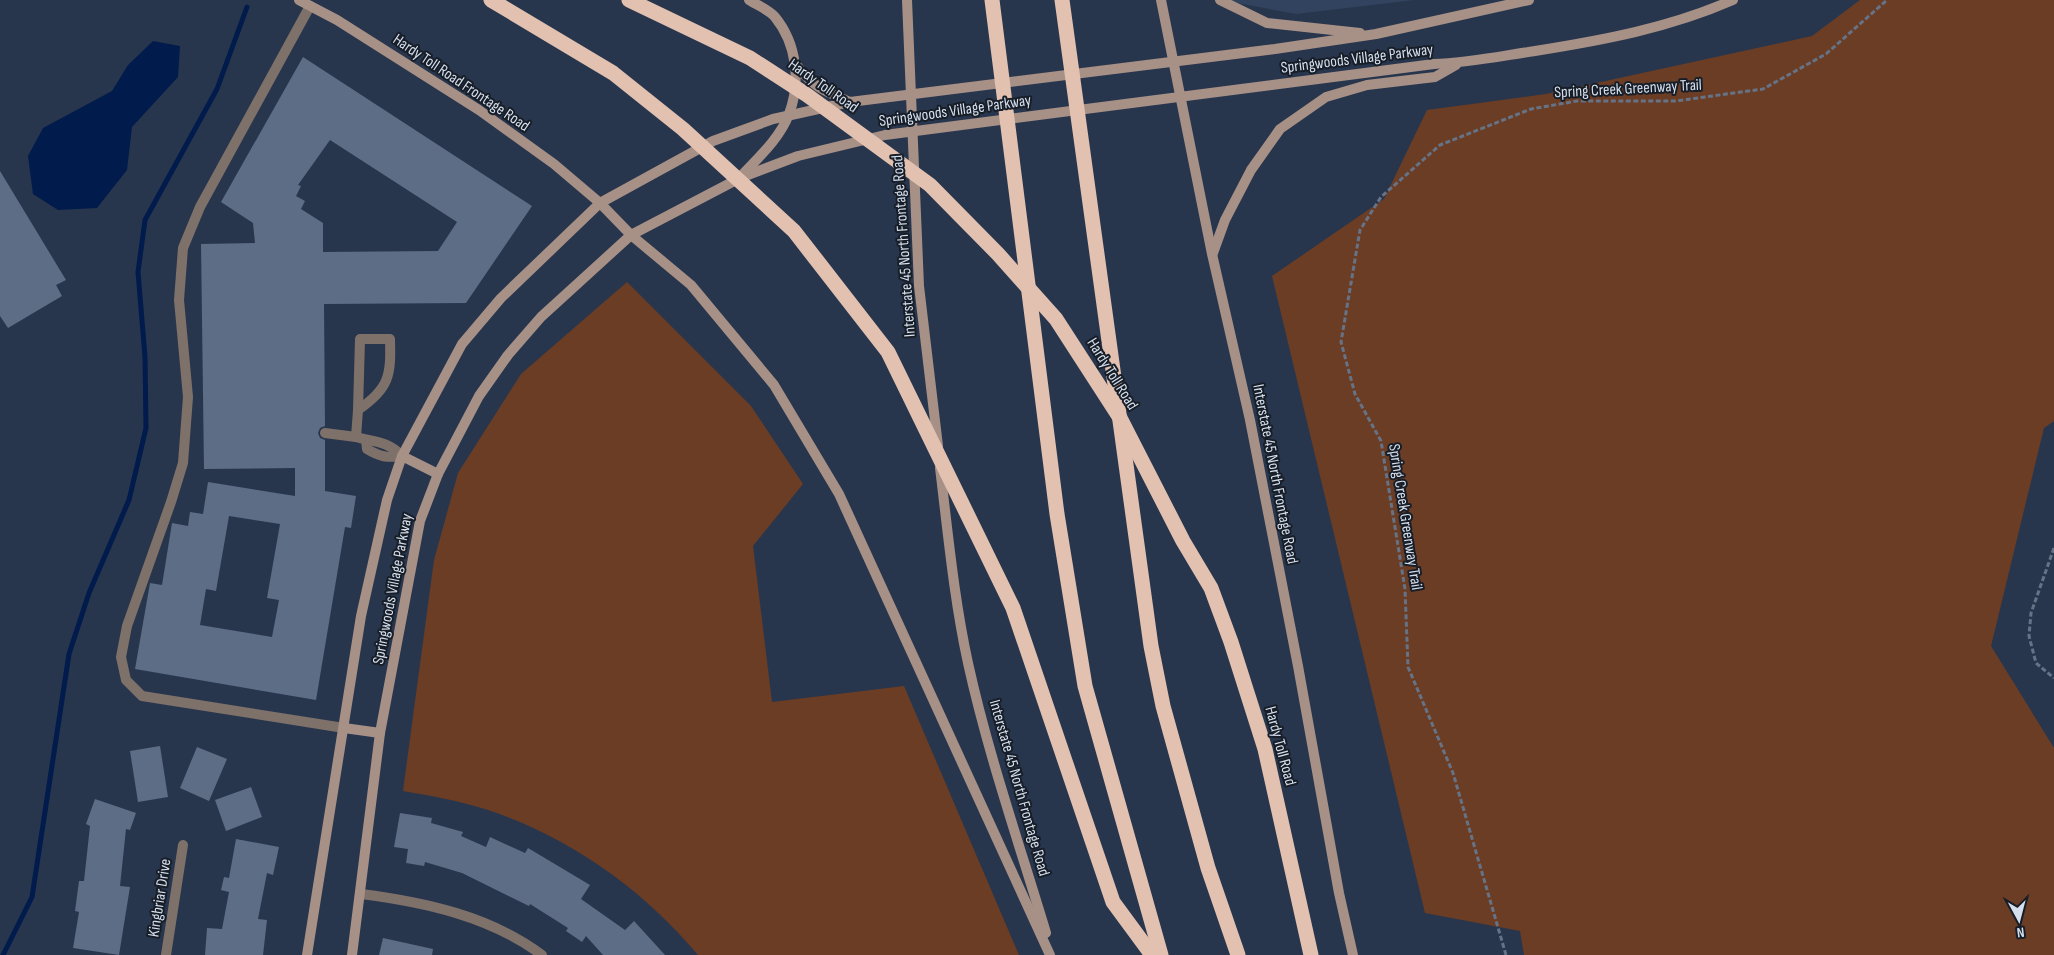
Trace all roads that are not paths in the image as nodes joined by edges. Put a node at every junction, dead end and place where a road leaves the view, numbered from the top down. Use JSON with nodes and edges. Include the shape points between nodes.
{"nodes":[{"id":1,"x":299,"y":0,"type":"edge"},
{"id":2,"x":491,"y":0,"type":"edge"},
{"id":3,"x":630,"y":0,"type":"edge"},
{"id":4,"x":749,"y":0,"type":"edge"},
{"id":5,"x":907,"y":0,"type":"edge"},
{"id":6,"x":992,"y":0,"type":"edge"},
{"id":7,"x":1062,"y":0,"type":"edge"},
{"id":8,"x":1160,"y":0,"type":"edge"},
{"id":9,"x":1220,"y":0,"type":"edge"},
{"id":10,"x":1529,"y":0,"type":"edge"},
{"id":11,"x":1733,"y":0,"type":"edge"},
{"id":12,"x":310,"y":6,"type":"junction"},
{"id":13,"x":1376,"y":34,"type":"junction"},
{"id":14,"x":794,"y":62,"type":"junction"},
{"id":15,"x":1174,"y":62,"type":"junction"},
{"id":16,"x":1460,"y":63,"type":"junction"},
{"id":17,"x":911,"y":95,"type":"junction"},
{"id":18,"x":1181,"y":97,"type":"junction"},
{"id":19,"x":850,"y":102,"type":"junction"},
{"id":20,"x":789,"y":115,"type":"junction"},
{"id":21,"x":912,"y":131,"type":"junction"},
{"id":22,"x":740,"y":178,"type":"junction"},
{"id":23,"x":600,"y":203,"type":"junction"},
{"id":24,"x":631,"y":234,"type":"junction"},
{"id":25,"x":1212,"y":254,"type":"junction"},
{"id":26,"x":358,"y":410,"type":"junction"},
{"id":27,"x":325,"y":433,"type":"dead end"},
{"id":28,"x":361,"y":438,"type":"junction"},
{"id":29,"x":402,"y":456,"type":"junction"},
{"id":30,"x":438,"y":474,"type":"junction"},
{"id":31,"x":344,"y":728,"type":"junction"},
{"id":32,"x":380,"y":733,"type":"junction"},
{"id":33,"x":183,"y":845,"type":"dead end"},
{"id":34,"x":361,"y":894,"type":"junction"},
{"id":35,"x":166,"y":955,"type":"edge"},
{"id":36,"x":307,"y":955,"type":"edge"},
{"id":37,"x":352,"y":955,"type":"edge"},
{"id":38,"x":542,"y":955,"type":"edge"},
{"id":39,"x":1052,"y":955,"type":"edge"},
{"id":40,"x":1152,"y":955,"type":"edge"},
{"id":41,"x":1161,"y":955,"type":"edge"},
{"id":42,"x":1238,"y":955,"type":"edge"},
{"id":43,"x":1311,"y":955,"type":"edge"},
{"id":44,"x":1353,"y":955,"type":"edge"}],
"edges":[{"from":1,"to":12,"type":"main road","name":"Hardy Toll Road Frontage Road"},
{"from":2,"to":40,"type":"highway","via":[[613,73],[683,129],[794,231],[888,352],[1013,608],[1113,902]]},
{"from":3,"to":43,"type":"highway","name":"Hardy Toll Road","via":[[750,58],[807,95],[937,192],[1056,319],[1120,418],[1183,541],[1211,588],[1232,642],[1265,750]]},
{"from":4,"to":14,"type":"main road","via":[[774,16],[792,48]]},
{"from":5,"to":17,"type":"main road","name":"Interstate 45 North Frontage Road"},
{"from":6,"to":41,"type":"highway","via":[[1057,514],[1085,686]]},
{"from":7,"to":42,"type":"highway","via":[[1151,646],[1163,706],[1208,868]]},
{"from":8,"to":15,"type":"main road","name":"Interstate 45 North Frontage Road"},
{"from":9,"to":13,"type":"main road","via":[[1267,23]]},
{"from":10,"to":13,"type":"main road","name":"Springwoods Village Parkway"},
{"from":11,"to":16,"type":"main road","name":"Springwoods Village Parkway","via":[[1671,23],[1615,38]]},
{"from":12,"to":23,"type":"main road","name":"Hardy Toll Road Frontage Road","via":[[478,110],[554,164]]},
{"from":12,"to":31,"type":"street","via":[[200,207],[182,248],[179,300],[188,397],[183,463],[127,626],[121,657],[126,680],[142,696]]},
{"from":13,"to":15,"type":"main road","name":"Springwoods Village Parkway"},
{"from":14,"to":19,"type":"main road","via":[[808,81],[824,92]]},
{"from":14,"to":20,"type":"main road","via":[[797,80]]},
{"from":15,"to":17,"type":"main road","name":"Springwoods Village Parkway"},
{"from":15,"to":18,"type":"main road","name":"Interstate 45 North Frontage Road"},
{"from":16,"to":18,"type":"main road","name":"Springwoods Village Parkway"},
{"from":16,"to":25,"type":"main road","via":[[1435,77],[1367,85],[1326,97],[1280,129],[1251,170],[1225,220]]},
{"from":17,"to":19,"type":"main road","name":"Springwoods Village Parkway"},
{"from":17,"to":21,"type":"main road","name":"Interstate 45 North Frontage Road"},
{"from":18,"to":21,"type":"main road","name":"Springwoods Village Parkway"},
{"from":18,"to":25,"type":"main road","name":"Interstate 45 North Frontage Road"},
{"from":19,"to":20,"type":"main road","name":"Springwoods Village Parkway"},
{"from":20,"to":22,"type":"main road","via":[[775,139]]},
{"from":20,"to":23,"type":"main road","name":"Springwoods Village Parkway","via":[[713,141]]},
{"from":21,"to":22,"type":"main road","name":"Springwoods Village Parkway","via":[[798,156]]},
{"from":21,"to":39,"type":"main road","name":"Interstate 45 North Frontage Road","via":[[918,286],[954,579],[968,663]]},
{"from":22,"to":24,"type":"main road","name":"Springwoods Village Parkway"},
{"from":23,"to":24,"type":"main road","name":"Hardy Toll Road Frontage Road"},
{"from":23,"to":29,"type":"main road","name":"Springwoods Village Parkway","via":[[501,298],[462,344]]},
{"from":24,"to":30,"type":"main road","name":"Springwoods Village Parkway","via":[[547,311],[508,355],[479,396]]},
{"from":24,"to":39,"type":"main road","name":"Hardy Toll Road Frontage Road","via":[[691,285],[774,385],[839,494]]},
{"from":25,"to":44,"type":"main road","name":"Interstate 45 North Frontage Road","via":[[1250,420]]},
{"from":26,"to":26,"type":"street","via":[[384,387],[391,368],[390,338],[360,338]]},
{"from":26,"to":28,"type":"street"},
{"from":27,"to":28,"type":"street"},
{"from":28,"to":29,"type":"street","via":[[394,447]]},
{"from":29,"to":30,"type":"main road"},
{"from":29,"to":31,"type":"main road","name":"Springwoods Village Parkway","via":[[386,500],[361,616]]},
{"from":30,"to":32,"type":"main road","name":"Springwoods Village Parkway","via":[[420,521]]},
{"from":31,"to":32,"type":"main road"},
{"from":31,"to":36,"type":"main road","name":"Springwoods Village Parkway"},
{"from":32,"to":34,"type":"main road","name":"Springwoods Village Parkway"},
{"from":33,"to":35,"type":"street","name":"Kingbriar Drive"},
{"from":34,"to":37,"type":"main road","name":"Springwoods Village Parkway"},
{"from":34,"to":38,"type":"street","via":[[428,904],[526,943]]}]}
